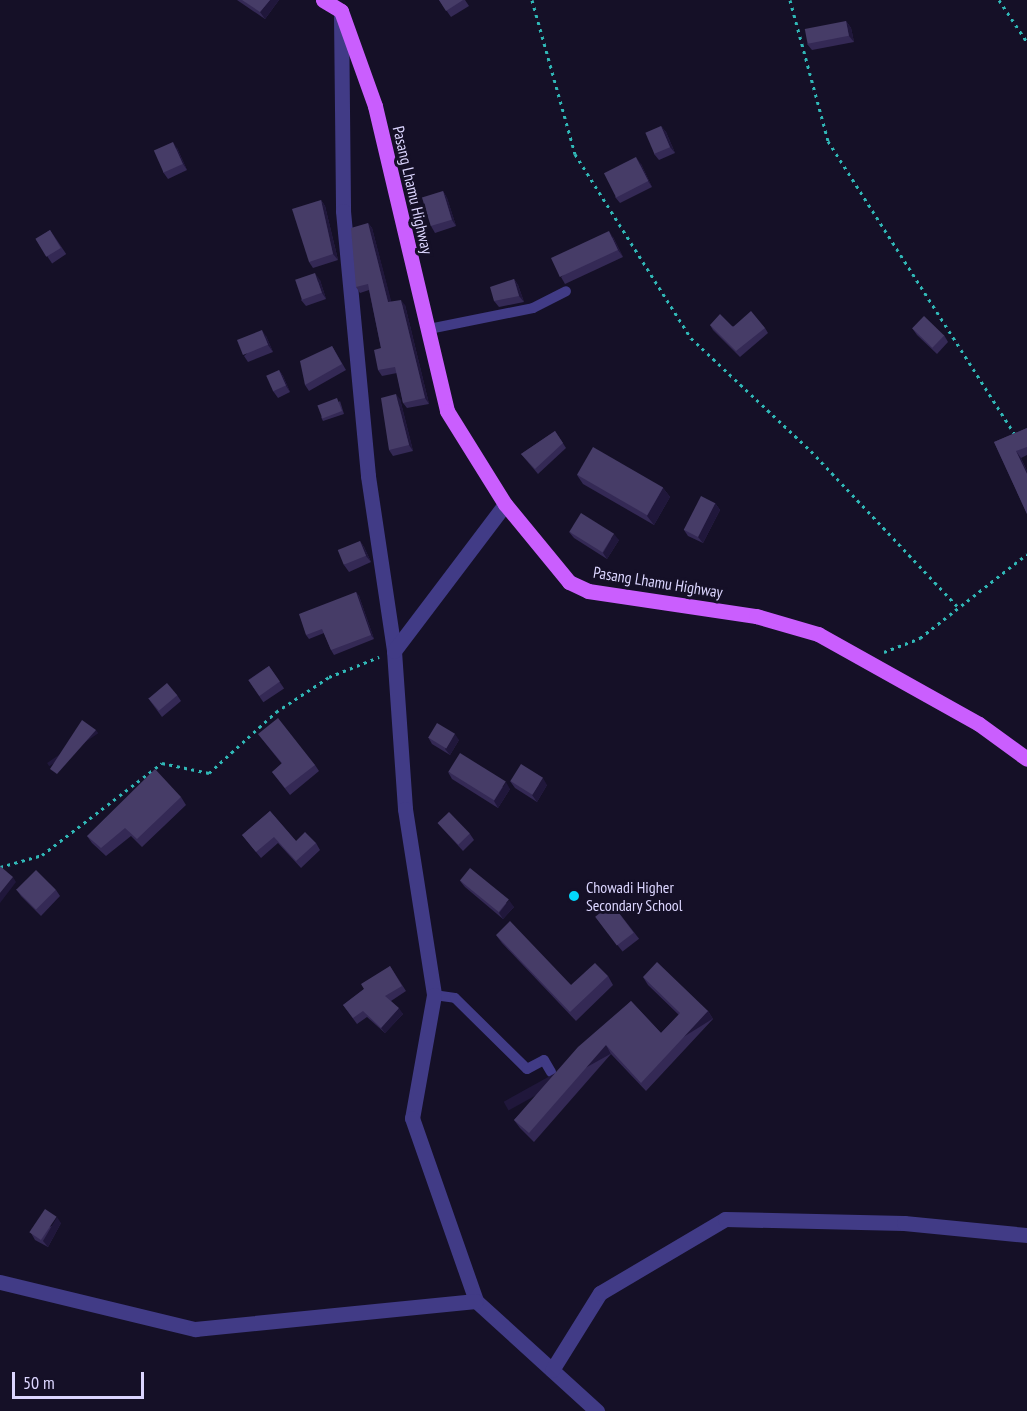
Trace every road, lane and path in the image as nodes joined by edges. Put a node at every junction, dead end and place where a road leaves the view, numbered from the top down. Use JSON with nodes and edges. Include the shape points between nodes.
{"nodes":[{"id":1,"x":323,"y":0,"type":"edge"},
{"id":2,"x":532,"y":0,"type":"edge"},
{"id":3,"x":790,"y":0,"type":"edge"},
{"id":4,"x":999,"y":0,"type":"edge"},
{"id":5,"x":341,"y":11,"type":"junction"},
{"id":6,"x":1027,"y":42,"type":"edge"},
{"id":7,"x":566,"y":291,"type":"dead end"},
{"id":8,"x":429,"y":329,"type":"junction"},
{"id":9,"x":1017,"y":438,"type":"edge"},
{"id":10,"x":505,"y":504,"type":"junction"},
{"id":11,"x":1027,"y":554,"type":"edge"},
{"id":12,"x":957,"y":606,"type":"junction"},
{"id":13,"x":394,"y":651,"type":"junction"},
{"id":14,"x":868,"y":664,"type":"junction"},
{"id":15,"x":1027,"y":759,"type":"edge"},
{"id":16,"x":0,"y":867,"type":"edge"},
{"id":17,"x":434,"y":995,"type":"junction"},
{"id":18,"x":551,"y":1072,"type":"dead end"},
{"id":19,"x":1027,"y":1235,"type":"edge"},
{"id":20,"x":0,"y":1282,"type":"edge"},
{"id":21,"x":476,"y":1301,"type":"junction"},
{"id":22,"x":552,"y":1370,"type":"junction"},
{"id":23,"x":597,"y":1411,"type":"edge"}],
"edges":[{"from":1,"to":5,"type":"main road"},
{"from":2,"to":12,"type":"path","via":[[575,154],[691,338],[811,451]]},
{"from":3,"to":9,"type":"path","via":[[828,141]]},
{"from":4,"to":6,"type":"path"},
{"from":5,"to":8,"type":"main road","name":"Pasang Lhamu Highway","via":[[375,106]]},
{"from":5,"to":13,"type":"street","via":[[343,211],[368,476]]},
{"from":7,"to":8,"type":"lane","via":[[533,308]]},
{"from":8,"to":10,"type":"main road","name":"Pasang Lhamu Highway","via":[[447,411]]},
{"from":10,"to":13,"type":"street"},
{"from":10,"to":14,"type":"main road","name":"Pasang Lhamu Highway","via":[[569,582],[588,591],[756,616],[818,634]]},
{"from":11,"to":12,"type":"path"},
{"from":12,"to":14,"type":"path","via":[[920,638],[892,646]]},
{"from":13,"to":16,"type":"path","via":[[328,677],[276,712],[209,774],[162,763],[42,855]]},
{"from":13,"to":17,"type":"street","via":[[405,809]]},
{"from":14,"to":15,"type":"main road","name":"Pasang Lhamu Highway","via":[[978,724]]},
{"from":17,"to":18,"type":"lane","via":[[455,998],[527,1069],[544,1060]]},
{"from":17,"to":21,"type":"street","via":[[412,1118]]},
{"from":19,"to":22,"type":"street","via":[[904,1223],[725,1218],[600,1293]]},
{"from":20,"to":21,"type":"street","via":[[195,1329]]},
{"from":21,"to":22,"type":"street"},
{"from":22,"to":23,"type":"street"}]}
